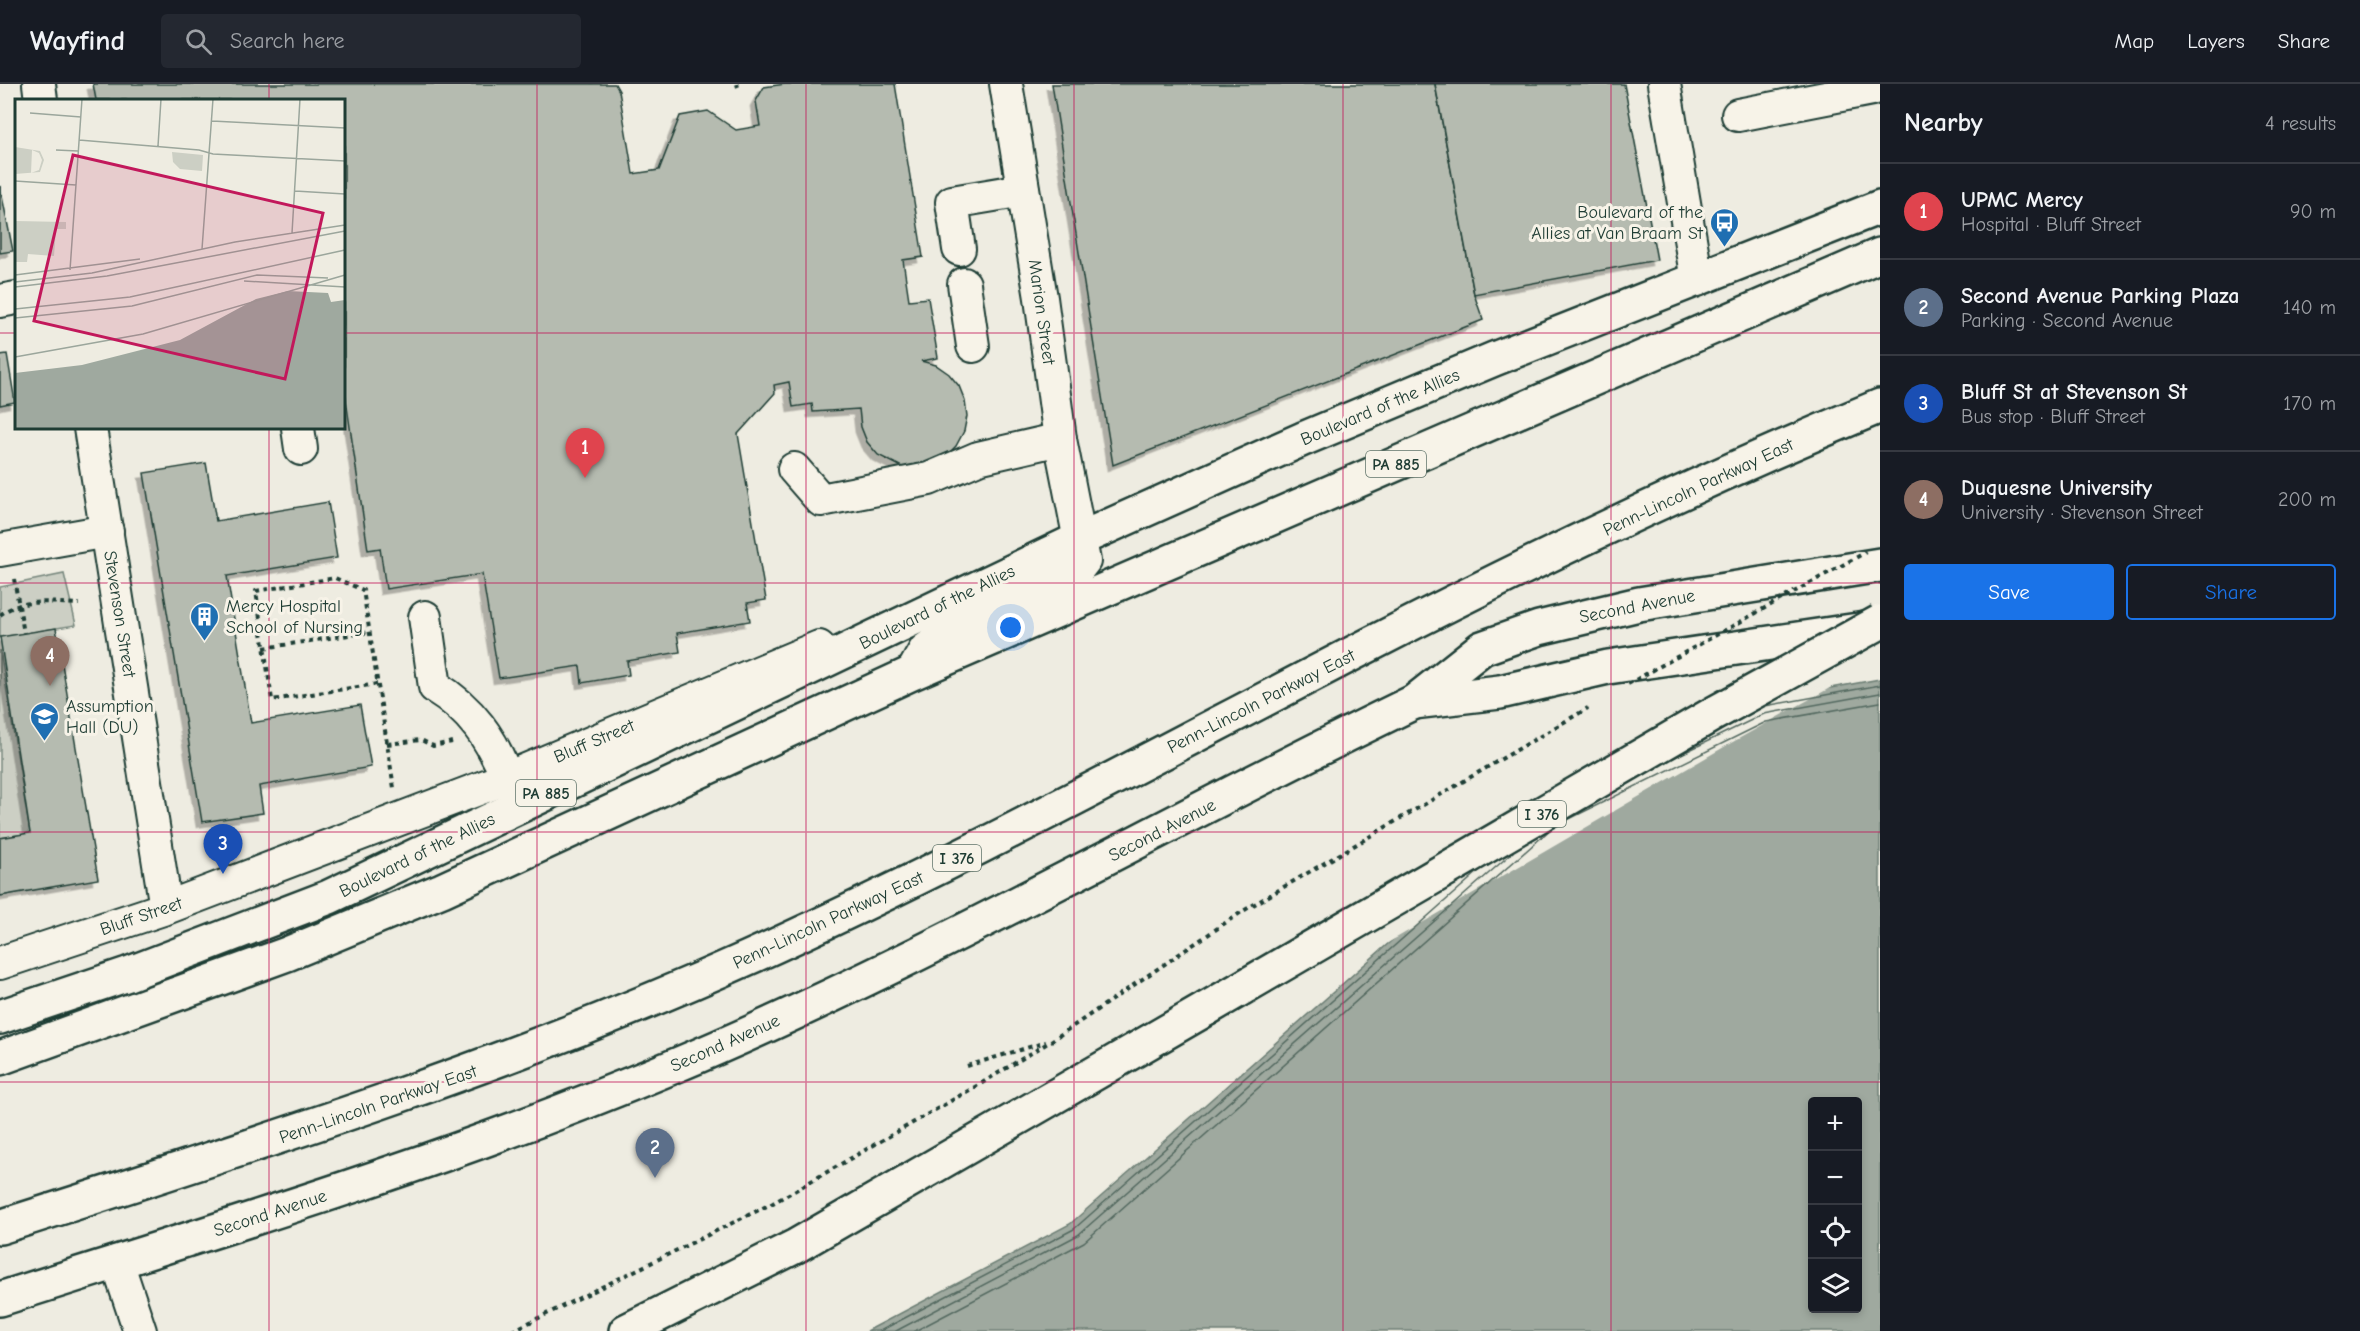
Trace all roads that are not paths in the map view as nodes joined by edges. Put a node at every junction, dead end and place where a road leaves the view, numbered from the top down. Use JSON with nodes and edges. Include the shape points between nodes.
{"nodes":[{"id":1,"x":39,"y":84,"type":"edge"},
{"id":2,"x":1006,"y":84,"type":"edge"},
{"id":3,"x":1664,"y":84,"type":"edge"},
{"id":4,"x":1871,"y":84,"type":"edge"},
{"id":5,"x":41,"y":99,"type":"edge"},
{"id":6,"x":1738,"y":115,"type":"dead end"},
{"id":7,"x":1023,"y":190,"type":"junction"},
{"id":8,"x":1880,"y":207,"type":"edge"},
{"id":9,"x":959,"y":249,"type":"dead end"},
{"id":10,"x":1880,"y":255,"type":"edge"},
{"id":11,"x":1697,"y":280,"type":"junction"},
{"id":12,"x":964,"y":284,"type":"dead end"},
{"id":13,"x":15,"y":298,"type":"edge"},
{"id":14,"x":0,"y":301,"type":"edge"},
{"id":15,"x":973,"y":346,"type":"dead end"},
{"id":16,"x":1880,"y":406,"type":"edge"},
{"id":17,"x":90,"y":429,"type":"edge"},
{"id":18,"x":1060,"y":439,"type":"junction"},
{"id":19,"x":794,"y":469,"type":"dead end"},
{"id":20,"x":107,"y":531,"type":"junction"},
{"id":21,"x":1080,"y":539,"type":"junction"},
{"id":22,"x":4,"y":549,"type":"edge"},
{"id":23,"x":1873,"y":559,"type":"edge"},
{"id":24,"x":425,"y":617,"type":"dead end"},
{"id":25,"x":1880,"y":622,"type":"edge"},
{"id":26,"x":1880,"y":627,"type":"edge"},
{"id":27,"x":912,"y":673,"type":"junction"},
{"id":28,"x":1414,"y":702,"type":"junction"},
{"id":29,"x":507,"y":778,"type":"junction"},
{"id":30,"x":166,"y":908,"type":"junction"},
{"id":31,"x":0,"y":963,"type":"edge"},
{"id":32,"x":0,"y":1017,"type":"edge"},
{"id":33,"x":0,"y":1058,"type":"edge"},
{"id":34,"x":0,"y":1227,"type":"edge"},
{"id":35,"x":117,"y":1262,"type":"junction"},
{"id":36,"x":0,"y":1299,"type":"edge"},
{"id":37,"x":140,"y":1331,"type":"edge"},
{"id":38,"x":626,"y":1331,"type":"edge"}],
"edges":[{"from":1,"to":5,"type":"street"},
{"from":2,"to":7,"type":"street","name":"Marion Street"},
{"from":3,"to":11,"type":"street"},
{"from":4,"to":6,"type":"street","via":[[1872,89]]},
{"from":7,"to":9,"type":"street","via":[[951,202]]},
{"from":7,"to":18,"type":"street","name":"Marion Street"},
{"from":8,"to":11,"type":"main road","name":"Boulevard of the Allies","number":"PA 885"},
{"from":10,"to":27,"type":"main road","name":"Boulevard of the Allies","number":"PA 885"},
{"from":11,"to":21,"type":"main road","name":"Boulevard of the Allies","number":"PA 885","via":[[1303,439]]},
{"from":12,"to":15,"type":"street"},
{"from":13,"to":14,"type":"street"},
{"from":16,"to":34,"type":"main road","name":"Penn-Lincoln Parkway East","number":"I 376","via":[[1538,561],[964,855],[656,999],[416,1092]]},
{"from":17,"to":20,"type":"street","name":"Stevenson Street"},
{"from":18,"to":19,"type":"street","via":[[978,459],[929,479],[821,500]]},
{"from":18,"to":21,"type":"street","name":"Marion Street"},
{"from":20,"to":22,"type":"street"},
{"from":20,"to":30,"type":"street","name":"Stevenson Street"},
{"from":21,"to":27,"type":"street","name":"Marion Street","via":[[1084,561],[1077,570],[961,624],[925,650]]},
{"from":21,"to":29,"type":"street","name":"Bluff Street"},
{"from":21,"to":32,"type":"main road","name":"Boulevard of the Allies","number":"PA 885","via":[[329,897],[128,974]]},
{"from":23,"to":28,"type":"main road","name":"Second Avenue","via":[[1639,604],[1539,628],[1482,648]]},
{"from":24,"to":29,"type":"street","via":[[435,687],[471,713],[497,752]]},
{"from":25,"to":38,"type":"main road","number":"I 376","bridge":true,"via":[[1714,713],[796,1246]]},
{"from":26,"to":28,"type":"main road","name":"Second Avenue","via":[[1608,667],[1500,692]]},
{"from":27,"to":33,"type":"main road","name":"Boulevard of the Allies","number":"PA 885","via":[[442,890],[287,954]]},
{"from":28,"to":35,"type":"main road","name":"Second Avenue","via":[[886,970],[673,1067],[339,1192]]},
{"from":29,"to":30,"type":"street","name":"Bluff Street"},
{"from":30,"to":31,"type":"street","name":"Bluff Street"},
{"from":35,"to":36,"type":"main road","name":"Second Avenue"},
{"from":35,"to":37,"type":"street"}]}
